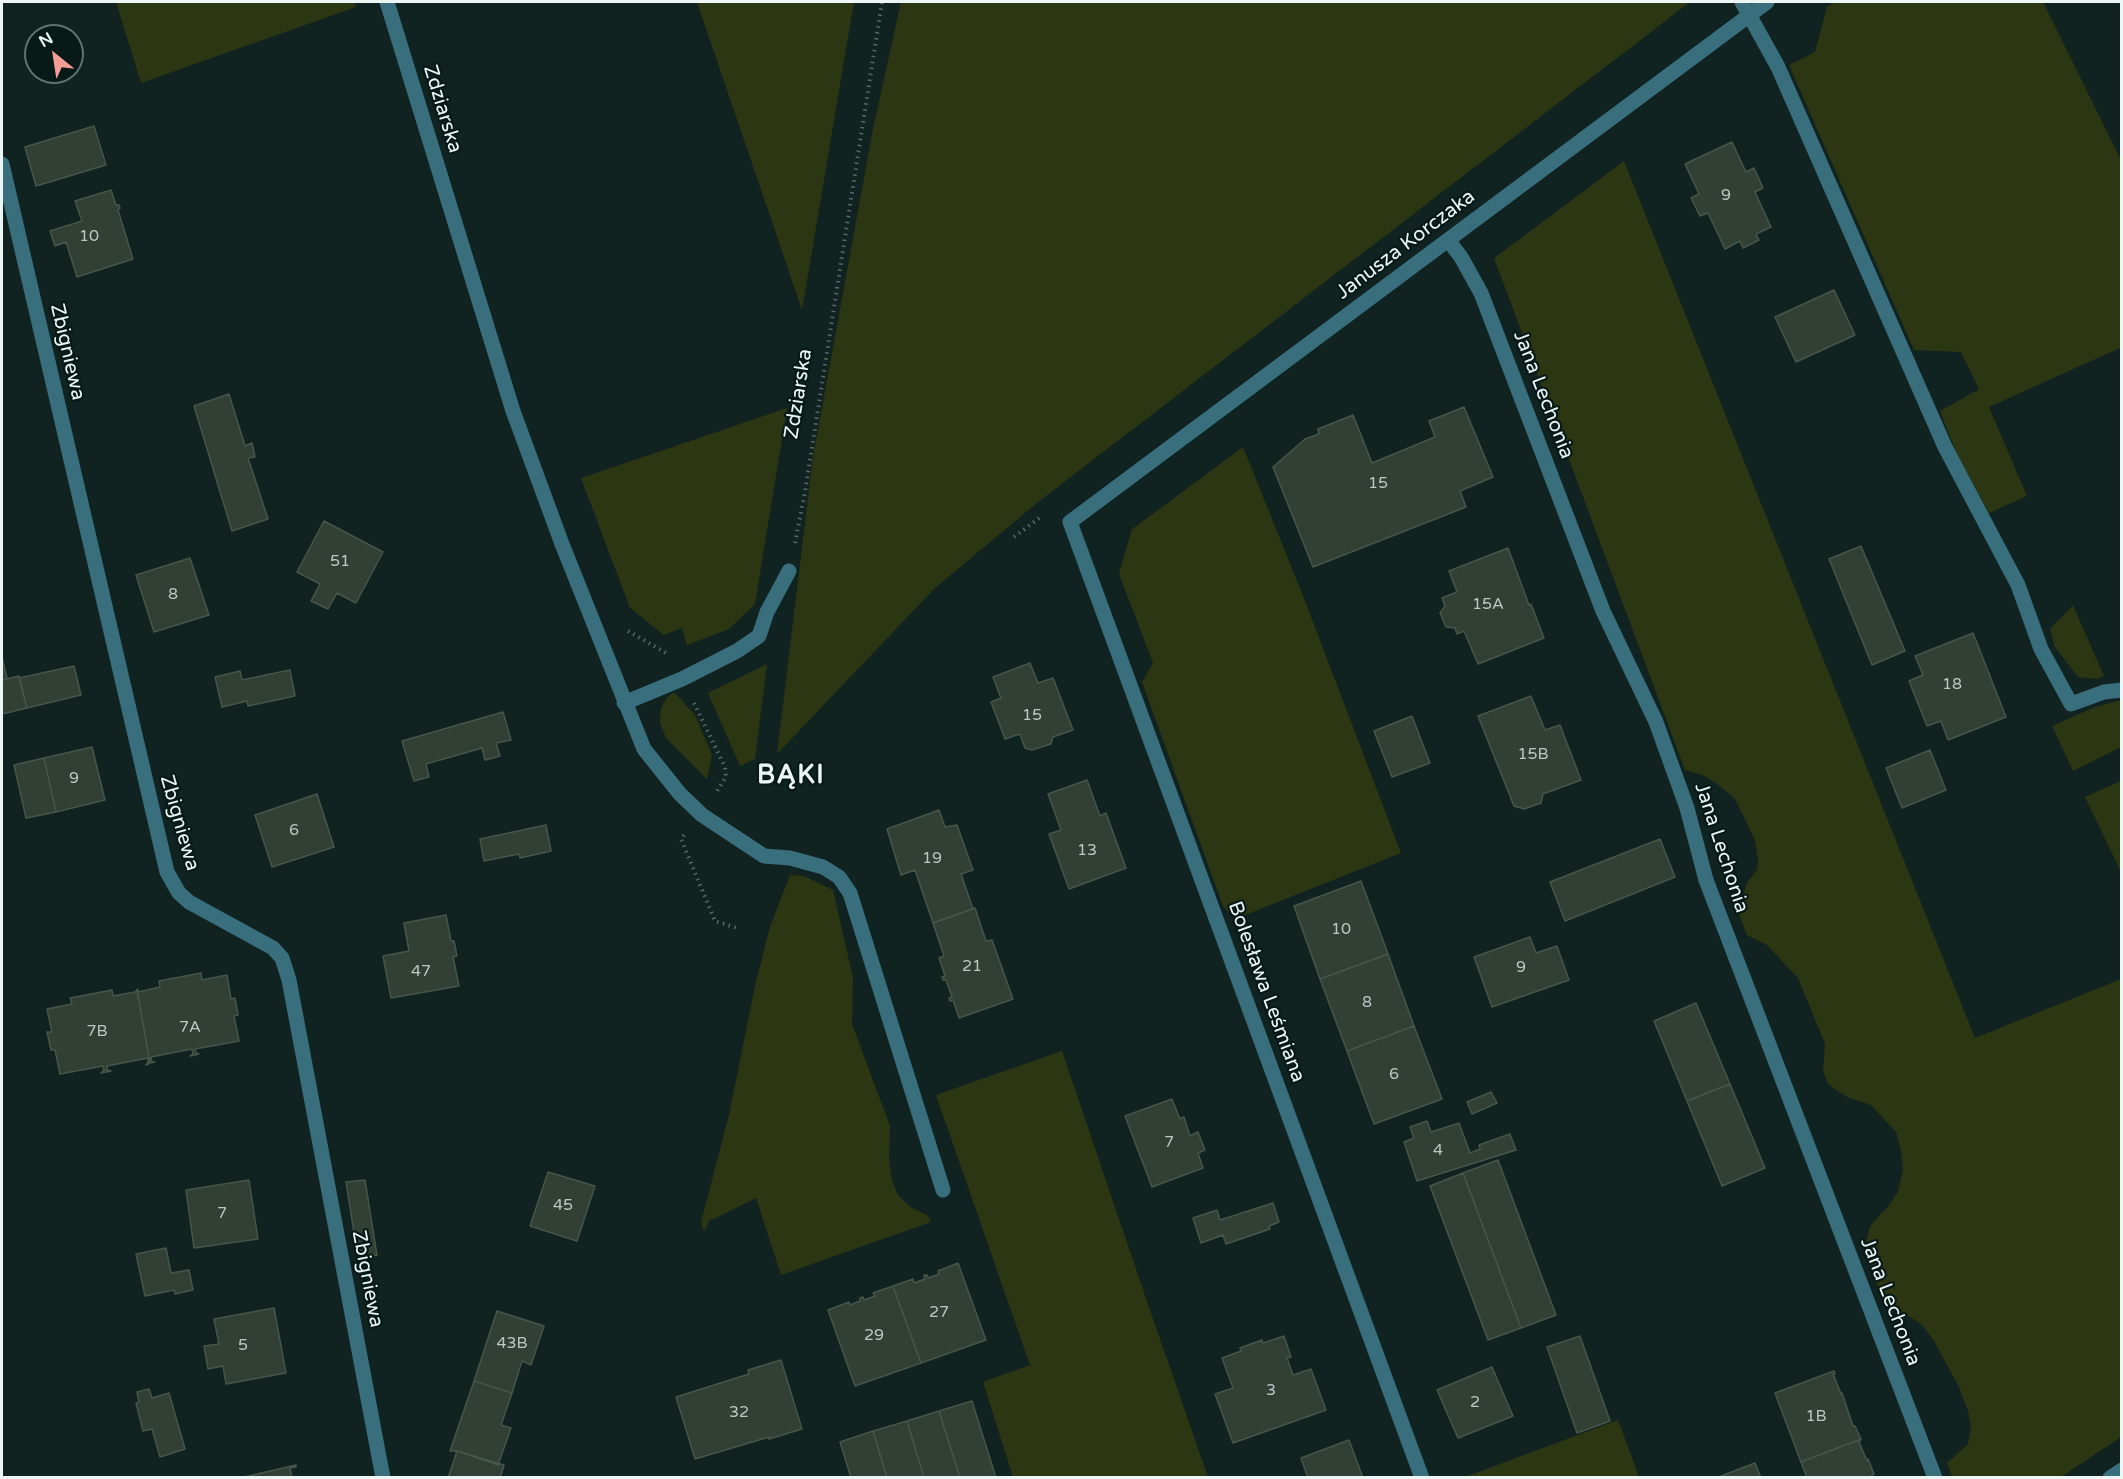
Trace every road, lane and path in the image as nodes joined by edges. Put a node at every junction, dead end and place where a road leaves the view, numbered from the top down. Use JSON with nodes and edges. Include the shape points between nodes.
{"nodes":[{"id":1,"x":387,"y":2,"type":"edge"},
{"id":2,"x":882,"y":2,"type":"edge"},
{"id":3,"x":1767,"y":2,"type":"edge"},
{"id":4,"x":1746,"y":8,"type":"edge"},
{"id":5,"x":2,"y":164,"type":"edge"},
{"id":6,"x":1448,"y":240,"type":"junction"},
{"id":7,"x":1070,"y":522,"type":"joint"},
{"id":8,"x":789,"y":571,"type":"joint"},
{"id":9,"x":2121,"y":690,"type":"edge"},
{"id":10,"x":624,"y":704,"type":"junction"},
{"id":11,"x":943,"y":1190,"type":"dead end"},
{"id":12,"x":2121,"y":1470,"type":"edge"},
{"id":13,"x":382,"y":1478,"type":"edge"},
{"id":14,"x":1422,"y":1478,"type":"edge"},
{"id":15,"x":1935,"y":1478,"type":"edge"},
{"id":16,"x":2110,"y":1478,"type":"edge"}],
"edges":[{"from":1,"to":10,"type":"street","name":"Zdziarska","via":[[513,411]]},
{"from":2,"to":8,"type":"path","name":"Zdziarska","via":[[807,480]]},
{"from":3,"to":4,"type":"street","name":"Janusza Korczaka"},
{"from":4,"to":6,"type":"street","name":"Janusza Korczaka"},
{"from":4,"to":9,"type":"street","via":[[1778,67],[1945,447],[2018,585],[2050,668],[2071,704]]},
{"from":5,"to":13,"type":"street","name":"Zbigniewa","via":[[167,872],[189,902],[273,948],[282,958],[289,980]]},
{"from":6,"to":7,"type":"street","name":"Janusza Korczaka"},
{"from":6,"to":15,"type":"street","name":"Jana Lechonia","via":[[1482,293],[1603,611],[1656,722],[1687,808],[1707,880]]},
{"from":7,"to":14,"type":"street","name":"Bolesława Leśmiana"},
{"from":8,"to":10,"type":"street","via":[[766,612],[759,636],[682,679]]},
{"from":10,"to":11,"type":"street","name":"Zdziarska","via":[[644,749],[702,815],[764,856],[824,867],[839,877],[849,893]]},
{"from":12,"to":16,"type":"street"}]}
